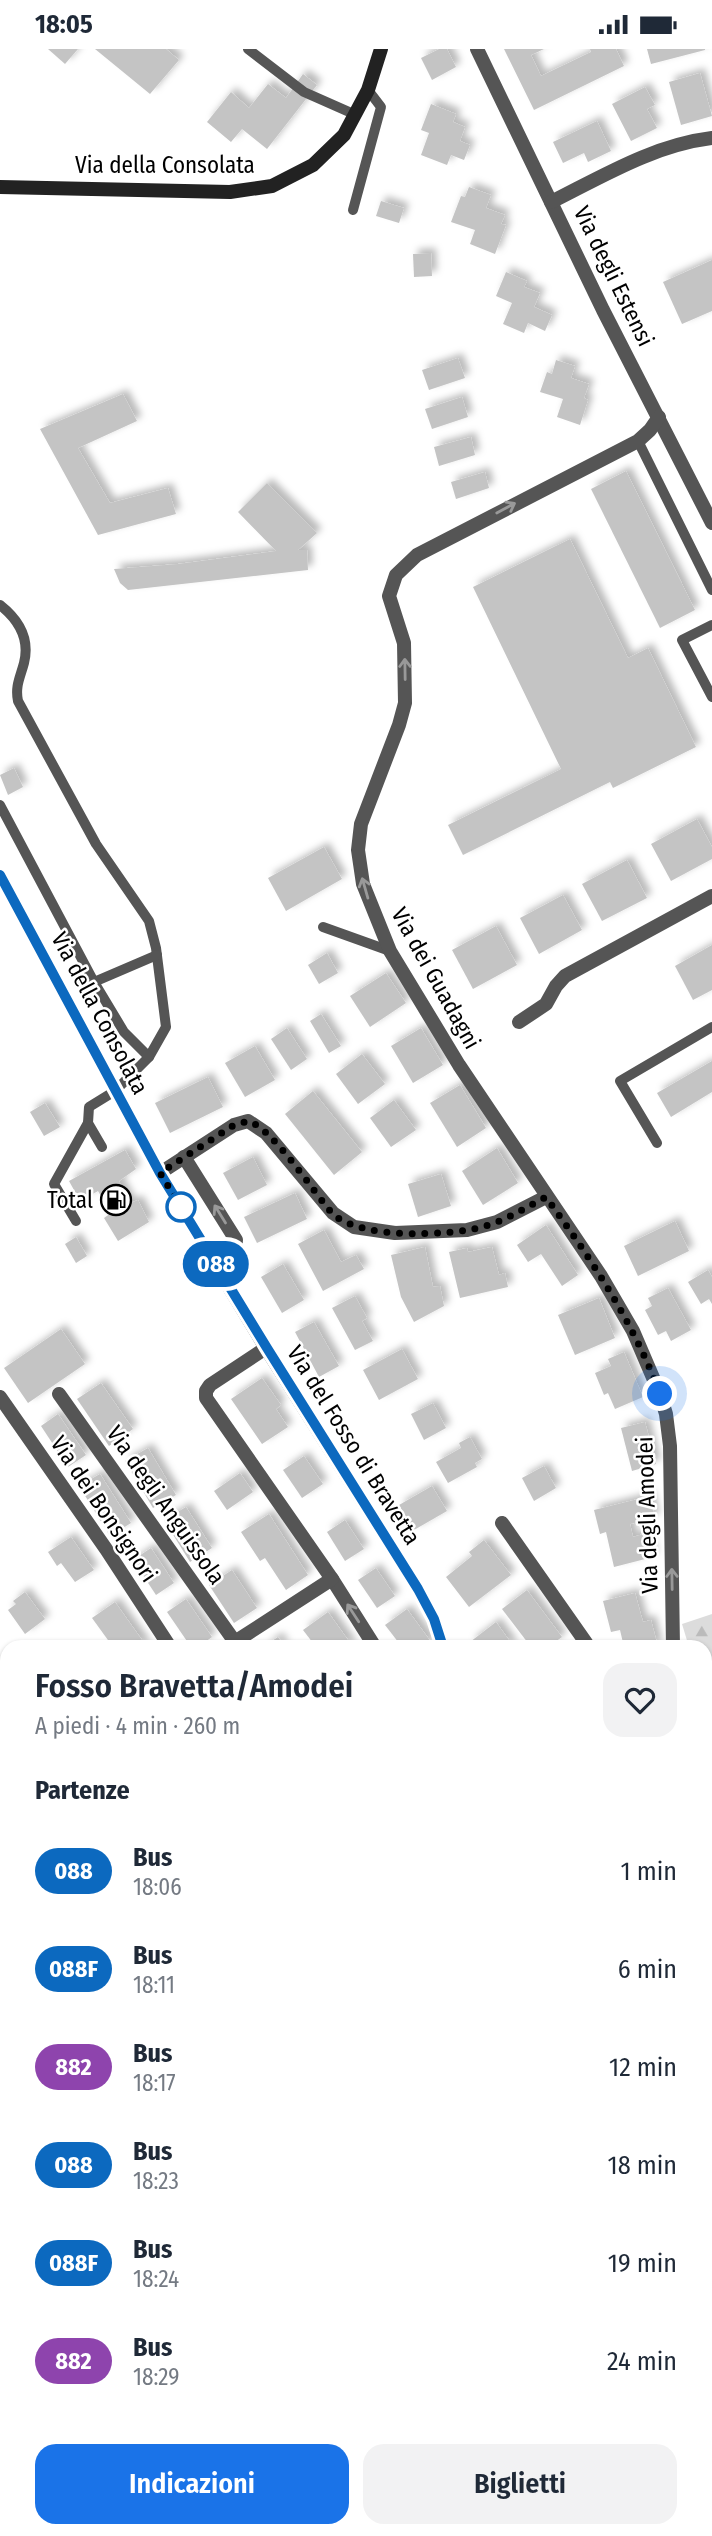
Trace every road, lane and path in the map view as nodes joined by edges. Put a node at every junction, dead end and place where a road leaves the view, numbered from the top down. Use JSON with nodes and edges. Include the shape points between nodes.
{"nodes":[{"id":1,"x":248,"y":49,"type":"edge"},
{"id":2,"x":381,"y":49,"type":"edge"},
{"id":3,"x":477,"y":49,"type":"edge"},
{"id":4,"x":368,"y":90,"type":"junction"},
{"id":5,"x":356,"y":115,"type":"junction"},
{"id":6,"x":712,"y":138,"type":"edge"},
{"id":7,"x":0,"y":187,"type":"edge"},
{"id":8,"x":551,"y":202,"type":"junction"},
{"id":9,"x":353,"y":210,"type":"dead end"},
{"id":10,"x":659,"y":417,"type":"junction"},
{"id":11,"x":638,"y":441,"type":"junction"},
{"id":12,"x":712,"y":523,"type":"edge"},
{"id":13,"x":712,"y":590,"type":"edge"},
{"id":14,"x":0,"y":605,"type":"edge"},
{"id":15,"x":712,"y":625,"type":"edge"},
{"id":16,"x":712,"y":697,"type":"edge"},
{"id":17,"x":0,"y":806,"type":"edge"},
{"id":18,"x":0,"y":875,"type":"edge"},
{"id":19,"x":712,"y":896,"type":"edge"},
{"id":20,"x":323,"y":927,"type":"dead end"},
{"id":21,"x":390,"y":951,"type":"junction"},
{"id":22,"x":157,"y":955,"type":"junction"},
{"id":23,"x":94,"y":982,"type":"junction"},
{"id":24,"x":519,"y":1022,"type":"dead end"},
{"id":25,"x":712,"y":1027,"type":"edge"},
{"id":26,"x":149,"y":1057,"type":"junction"},
{"id":27,"x":115,"y":1091,"type":"junction"},
{"id":28,"x":88,"y":1123,"type":"junction"},
{"id":29,"x":657,"y":1143,"type":"dead end"},
{"id":30,"x":102,"y":1147,"type":"dead end"},
{"id":31,"x":184,"y":1157,"type":"junction"},
{"id":32,"x":160,"y":1173,"type":"junction"},
{"id":33,"x":546,"y":1197,"type":"junction"},
{"id":34,"x":76,"y":1221,"type":"dead end"},
{"id":35,"x":220,"y":1271,"type":"junction"},
{"id":36,"x":267,"y":1348,"type":"junction"},
{"id":37,"x":59,"y":1394,"type":"dead end"},
{"id":38,"x":0,"y":1397,"type":"edge"},
{"id":39,"x":502,"y":1523,"type":"dead end"},
{"id":40,"x":332,"y":1579,"type":"junction"},
{"id":41,"x":165,"y":1640,"type":"edge"},
{"id":42,"x":228,"y":1640,"type":"edge"},
{"id":43,"x":237,"y":1640,"type":"edge"},
{"id":44,"x":371,"y":1640,"type":"edge"},
{"id":45,"x":441,"y":1640,"type":"edge"},
{"id":46,"x":584,"y":1640,"type":"edge"},
{"id":47,"x":673,"y":1640,"type":"edge"}],
"edges":[{"from":1,"to":5,"type":"lane","via":[[304,92]]},
{"from":2,"to":4,"type":"main road","name":"Via della Consolata"},
{"from":3,"to":8,"type":"street","name":"Via degli Estensi"},
{"from":4,"to":5,"type":"main road","name":"Via della Consolata"},
{"from":4,"to":9,"type":"lane","via":[[381,107]]},
{"from":5,"to":7,"type":"main road","name":"Via della Consolata","via":[[323,159],[262,188],[157,192]]},
{"from":6,"to":8,"type":"street","via":[[659,150]]},
{"from":8,"to":10,"type":"street","name":"Via degli Estensi"},
{"from":10,"to":11,"type":"street","name":"Via dei Guadagni"},
{"from":10,"to":12,"type":"street","name":"Via degli Estensi"},
{"from":11,"to":13,"type":"lane"},
{"from":21,"to":11,"type":"street","name":"Via dei Guadagni","one_way":true,"via":[[363,884],[358,842],[363,815],[405,703],[405,655],[389,596],[392,584],[417,555]]},
{"from":14,"to":22,"type":"lane","via":[[26,637],[25,660],[16,687],[18,701],[96,844],[149,921]]},
{"from":15,"to":16,"type":"lane","via":[[682,640]]},
{"from":17,"to":23,"type":"lane"},
{"from":18,"to":27,"type":"main road","name":"Via della Consolata"},
{"from":19,"to":24,"type":"street","via":[[565,976],[546,1005]]},
{"from":20,"to":21,"type":"lane"},
{"from":21,"to":33,"type":"street","name":"Via dei Guadagni"},
{"from":22,"to":23,"type":"lane"},
{"from":22,"to":26,"type":"lane","via":[[166,1027]]},
{"from":23,"to":26,"type":"lane","via":[[124,1032]]},
{"from":25,"to":29,"type":"lane","via":[[620,1081]]},
{"from":26,"to":27,"type":"lane"},
{"from":27,"to":28,"type":"lane","via":[[89,1107]]},
{"from":27,"to":32,"type":"main road","name":"Via della Consolata"},
{"from":28,"to":30,"type":"lane"},
{"from":28,"to":34,"type":"lane","via":[[54,1184]]},
{"from":31,"to":32,"type":"street"},
{"from":31,"to":33,"type":"street","via":[[234,1125],[254,1122],[332,1213],[348,1224],[381,1232],[479,1228]]},
{"from":35,"to":31,"type":"street","one_way":true,"via":[[235,1252],[236,1240]]},
{"from":32,"to":35,"type":"main road","name":"Via del Fosso di Bravetta"},
{"from":47,"to":33,"type":"street","name":"Via degli Amodei","one_way":true,"via":[[666,1414],[633,1331]]},
{"from":35,"to":36,"type":"main road","name":"Via del Fosso di Bravetta"},
{"from":36,"to":40,"type":"street","via":[[210,1385],[206,1398]]},
{"from":36,"to":45,"type":"main road","name":"Via del Fosso di Bravetta","via":[[418,1589]]},
{"from":37,"to":42,"type":"street","name":"Via degli Anguissola"},
{"from":38,"to":41,"type":"street","name":"Via dei Bonsignori"},
{"from":39,"to":46,"type":"street"},
{"from":40,"to":43,"type":"street"},
{"from":44,"to":40,"type":"street","one_way":true}]}
